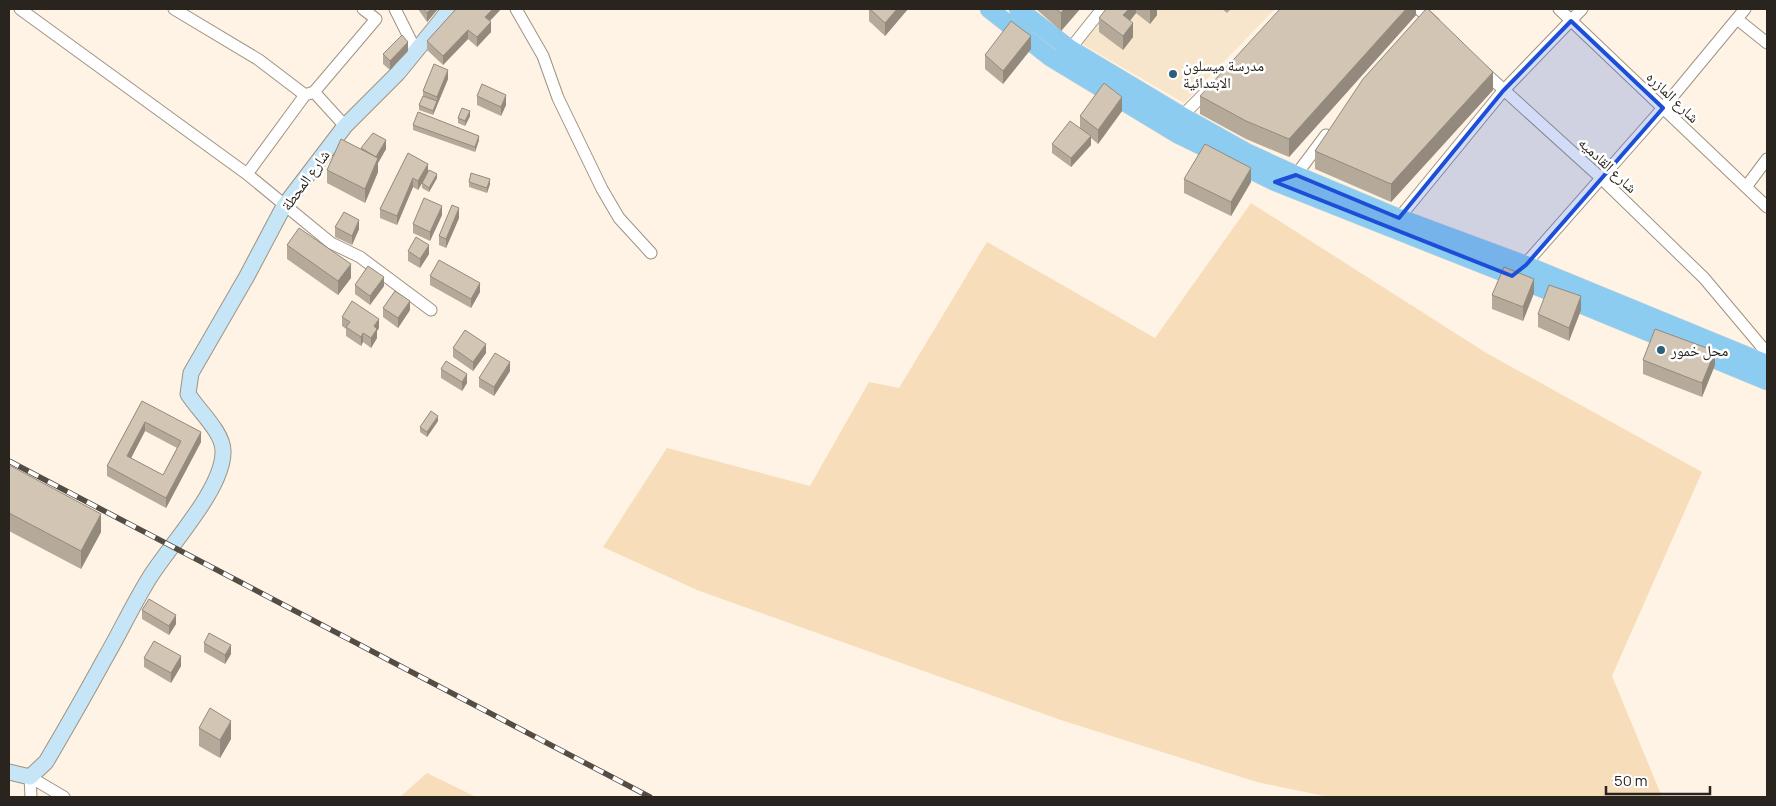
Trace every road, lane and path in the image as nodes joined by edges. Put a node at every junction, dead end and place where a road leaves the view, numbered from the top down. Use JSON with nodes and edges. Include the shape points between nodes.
{"nodes":[{"id":1,"x":20,"y":9,"type":"edge"},
{"id":2,"x":174,"y":9,"type":"edge"},
{"id":3,"x":363,"y":9,"type":"edge"},
{"id":4,"x":395,"y":9,"type":"edge"},
{"id":5,"x":450,"y":9,"type":"edge"},
{"id":6,"x":516,"y":9,"type":"edge"},
{"id":7,"x":989,"y":9,"type":"edge"},
{"id":8,"x":1018,"y":9,"type":"edge"},
{"id":9,"x":1102,"y":9,"type":"edge"},
{"id":10,"x":1418,"y":9,"type":"edge"},
{"id":11,"x":1559,"y":9,"type":"edge"},
{"id":12,"x":1582,"y":9,"type":"edge"},
{"id":13,"x":1739,"y":13,"type":"edge"},
{"id":14,"x":1428,"y":17,"type":"edge"},
{"id":15,"x":1571,"y":20,"type":"junction"},
{"id":16,"x":1441,"y":31,"type":"edge"},
{"id":17,"x":1767,"y":43,"type":"edge"},
{"id":18,"x":1070,"y":49,"type":"junction"},
{"id":19,"x":416,"y":51,"type":"junction"},
{"id":20,"x":1476,"y":64,"type":"edge"},
{"id":21,"x":1215,"y":83,"type":"edge"},
{"id":22,"x":1503,"y":90,"type":"junction"},
{"id":23,"x":309,"y":93,"type":"junction"},
{"id":24,"x":1663,"y":108,"type":"junction"},
{"id":25,"x":1182,"y":116,"type":"junction"},
{"id":26,"x":1335,"y":123,"type":"edge"},
{"id":27,"x":345,"y":126,"type":"junction"},
{"id":28,"x":1767,"y":159,"type":"edge"},
{"id":29,"x":247,"y":174,"type":"junction"},
{"id":30,"x":1296,"y":175,"type":"junction"},
{"id":31,"x":1601,"y":178,"type":"junction"},
{"id":32,"x":1275,"y":182,"type":"junction"},
{"id":33,"x":1746,"y":187,"type":"junction"},
{"id":34,"x":284,"y":206,"type":"junction"},
{"id":35,"x":1767,"y":207,"type":"edge"},
{"id":36,"x":1399,"y":218,"type":"junction"},
{"id":37,"x":651,"y":254,"type":"dead end"},
{"id":38,"x":1526,"y":265,"type":"junction"},
{"id":39,"x":1512,"y":276,"type":"junction"},
{"id":40,"x":431,"y":310,"type":"dead end"},
{"id":41,"x":1767,"y":353,"type":"edge"},
{"id":42,"x":1767,"y":364,"type":"edge"},
{"id":43,"x":1767,"y":381,"type":"edge"},
{"id":44,"x":9,"y":772,"type":"edge"},
{"id":45,"x":30,"y":777,"type":"junction"},
{"id":46,"x":30,"y":797,"type":"edge"},
{"id":47,"x":64,"y":797,"type":"edge"}],
"edges":[{"from":1,"to":29,"type":"street"},
{"from":2,"to":23,"type":"street"},
{"from":3,"to":23,"type":"street","via":[[376,19]]},
{"from":4,"to":19,"type":"street"},
{"from":5,"to":19,"type":"main road","name":"شارع المحطة"},
{"from":6,"to":37,"type":"street","via":[[543,56],[558,98],[602,188],[620,218]]},
{"from":7,"to":32,"type":"main road","via":[[1050,57],[1179,135]]},
{"from":8,"to":18,"type":"main road"},
{"from":9,"to":18,"type":"street"},
{"from":10,"to":14,"type":"street"},
{"from":11,"to":15,"type":"street","name":"شارع المازره"},
{"from":12,"to":15,"type":"street"},
{"from":13,"to":17,"type":"street"},
{"from":13,"to":24,"type":"street"},
{"from":14,"to":16,"type":"street"},
{"from":15,"to":22,"type":"street"},
{"from":15,"to":24,"type":"street","name":"شارع المازره"},
{"from":18,"to":25,"type":"main road"},
{"from":19,"to":27,"type":"main road","name":"شارع المحطة"},
{"from":20,"to":22,"type":"street","name":"شارع القادميه"},
{"from":21,"to":25,"type":"street"},
{"from":22,"to":31,"type":"street","name":"شارع القادميه"},
{"from":22,"to":36,"type":"street"},
{"from":23,"to":27,"type":"street"},
{"from":23,"to":29,"type":"street"},
{"from":24,"to":31,"type":"street"},
{"from":24,"to":33,"type":"street","name":"شارع المازره"},
{"from":25,"to":30,"type":"main road","via":[[1248,153]]},
{"from":26,"to":30,"type":"street"},
{"from":27,"to":34,"type":"main road","name":"شارع المحطة"},
{"from":28,"to":33,"type":"street"},
{"from":29,"to":34,"type":"street"},
{"from":30,"to":32,"type":"street"},
{"from":30,"to":36,"type":"main road"},
{"from":31,"to":38,"type":"street"},
{"from":31,"to":41,"type":"street","name":"شارع القادميه","via":[[1704,278]]},
{"from":32,"to":39,"type":"main road"},
{"from":33,"to":35,"type":"street","name":"شارع المازره"},
{"from":34,"to":40,"type":"street","via":[[331,243],[360,258]]},
{"from":34,"to":45,"type":"main road","name":"شارع المحطة","via":[[191,373],[188,394],[222,442],[223,453],[218,470],[200,509],[150,577],[46,762]]},
{"from":36,"to":38,"type":"main road"},
{"from":38,"to":39,"type":"street"},
{"from":38,"to":42,"type":"main road"},
{"from":39,"to":43,"type":"main road"},
{"from":44,"to":45,"type":"main road"},
{"from":45,"to":46,"type":"street"},
{"from":45,"to":47,"type":"street"}]}
